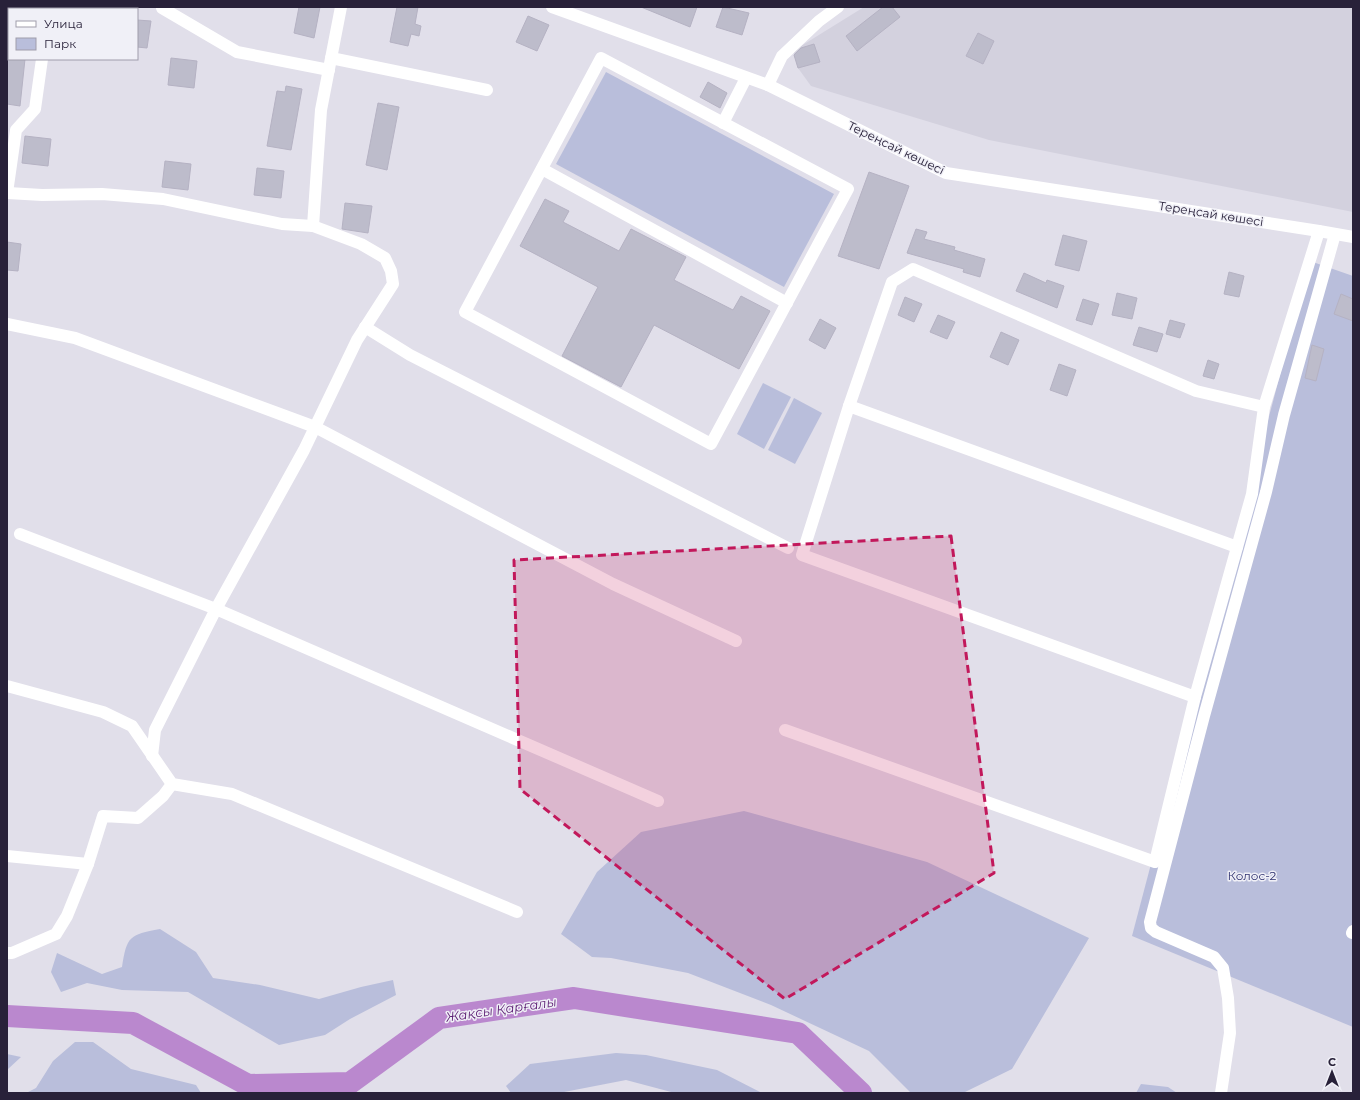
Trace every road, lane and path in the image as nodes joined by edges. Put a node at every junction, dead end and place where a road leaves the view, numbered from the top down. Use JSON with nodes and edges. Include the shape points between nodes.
{"nodes":[{"id":1,"x":341,"y":7,"type":"edge"},
{"id":2,"x":552,"y":7,"type":"edge"},
{"id":3,"x":838,"y":7,"type":"edge"},
{"id":4,"x":162,"y":8,"type":"edge"},
{"id":5,"x":331,"y":58,"type":"junction"},
{"id":6,"x":42,"y":60,"type":"edge"},
{"id":7,"x":329,"y":70,"type":"junction"},
{"id":8,"x":746,"y":78,"type":"junction"},
{"id":9,"x":768,"y":85,"type":"junction"},
{"id":10,"x":487,"y":90,"type":"dead end"},
{"id":11,"x":723,"y":123,"type":"junction"},
{"id":12,"x":542,"y":169,"type":"junction"},
{"id":13,"x":7,"y":193,"type":"edge"},
{"id":14,"x":313,"y":226,"type":"junction"},
{"id":15,"x":1319,"y":231,"type":"junction"},
{"id":16,"x":1335,"y":234,"type":"junction"},
{"id":17,"x":1353,"y":238,"type":"edge"},
{"id":18,"x":787,"y":303,"type":"junction"},
{"id":19,"x":7,"y":324,"type":"edge"},
{"id":20,"x":365,"y":327,"type":"junction"},
{"id":21,"x":849,"y":406,"type":"junction"},
{"id":22,"x":1264,"y":407,"type":"junction"},
{"id":23,"x":315,"y":427,"type":"junction"},
{"id":24,"x":20,"y":534,"type":"dead end"},
{"id":25,"x":1237,"y":547,"type":"junction"},
{"id":26,"x":788,"y":548,"type":"dead end"},
{"id":27,"x":216,"y":609,"type":"junction"},
{"id":28,"x":736,"y":642,"type":"dead end"},
{"id":29,"x":7,"y":686,"type":"edge"},
{"id":30,"x":1196,"y":697,"type":"junction"},
{"id":31,"x":785,"y":730,"type":"dead end"},
{"id":32,"x":152,"y":756,"type":"junction"},
{"id":33,"x":172,"y":784,"type":"junction"},
{"id":34,"x":658,"y":801,"type":"dead end"},
{"id":35,"x":7,"y":856,"type":"edge"},
{"id":36,"x":88,"y":864,"type":"junction"},
{"id":37,"x":517,"y":912,"type":"dead end"},
{"id":38,"x":7,"y":953,"type":"edge"},
{"id":39,"x":1221,"y":1093,"type":"edge"}],
"edges":[{"from":1,"to":5,"type":"street"},
{"from":2,"to":8,"type":"street","name":"Тереңсай көшесі"},
{"from":3,"to":9,"type":"street","via":[[782,56]]},
{"from":4,"to":7,"type":"street","via":[[236,52]]},
{"from":5,"to":7,"type":"street"},
{"from":5,"to":10,"type":"street"},
{"from":6,"to":13,"type":"street","via":[[35,109],[16,130]]},
{"from":7,"to":14,"type":"street","via":[[321,110]]},
{"from":8,"to":9,"type":"street","name":"Тереңсай көшесі"},
{"from":8,"to":11,"type":"street"},
{"from":9,"to":15,"type":"street","name":"Тереңсай көшесі","via":[[946,173]]},
{"from":11,"to":12,"type":"street","via":[[601,58]]},
{"from":11,"to":18,"type":"street","via":[[848,189]]},
{"from":12,"to":18,"type":"street"},
{"from":12,"to":18,"type":"street","via":[[465,312],[711,444]]},
{"from":13,"to":14,"type":"street","via":[[102,194],[162,199],[282,224]]},
{"from":14,"to":20,"type":"street","via":[[361,244],[385,258],[393,284]]},
{"from":15,"to":16,"type":"street","name":"Тереңсай көшесі"},
{"from":15,"to":22,"type":"street"},
{"from":16,"to":17,"type":"street","name":"Тереңсай көшесі"},
{"from":16,"to":39,"type":"street","via":[[1150,922],[1151,928],[1156,932],[1214,957],[1223,968],[1230,1033]]},
{"from":19,"to":23,"type":"street","via":[[75,338]]},
{"from":20,"to":23,"type":"street"},
{"from":20,"to":26,"type":"street","via":[[410,355]]},
{"from":21,"to":22,"type":"street","via":[[892,282],[912,269],[1196,391]]},
{"from":21,"to":25,"type":"street"},
{"from":21,"to":30,"type":"street","via":[[802,555]]},
{"from":22,"to":25,"type":"street","via":[[1252,494]]},
{"from":23,"to":27,"type":"street"},
{"from":23,"to":28,"type":"street","via":[[613,584]]},
{"from":24,"to":27,"type":"street"},
{"from":25,"to":30,"type":"street"},
{"from":27,"to":32,"type":"street","via":[[155,730]]},
{"from":27,"to":34,"type":"street"},
{"from":29,"to":32,"type":"street","via":[[103,712],[132,726]]},
{"from":30,"to":31,"type":"street","via":[[1155,862]]},
{"from":32,"to":33,"type":"street"},
{"from":33,"to":36,"type":"street","via":[[163,796],[138,818],[103,816]]},
{"from":33,"to":37,"type":"street","via":[[232,794]]},
{"from":35,"to":36,"type":"street"},
{"from":36,"to":38,"type":"street","via":[[67,916],[56,934]]}]}
